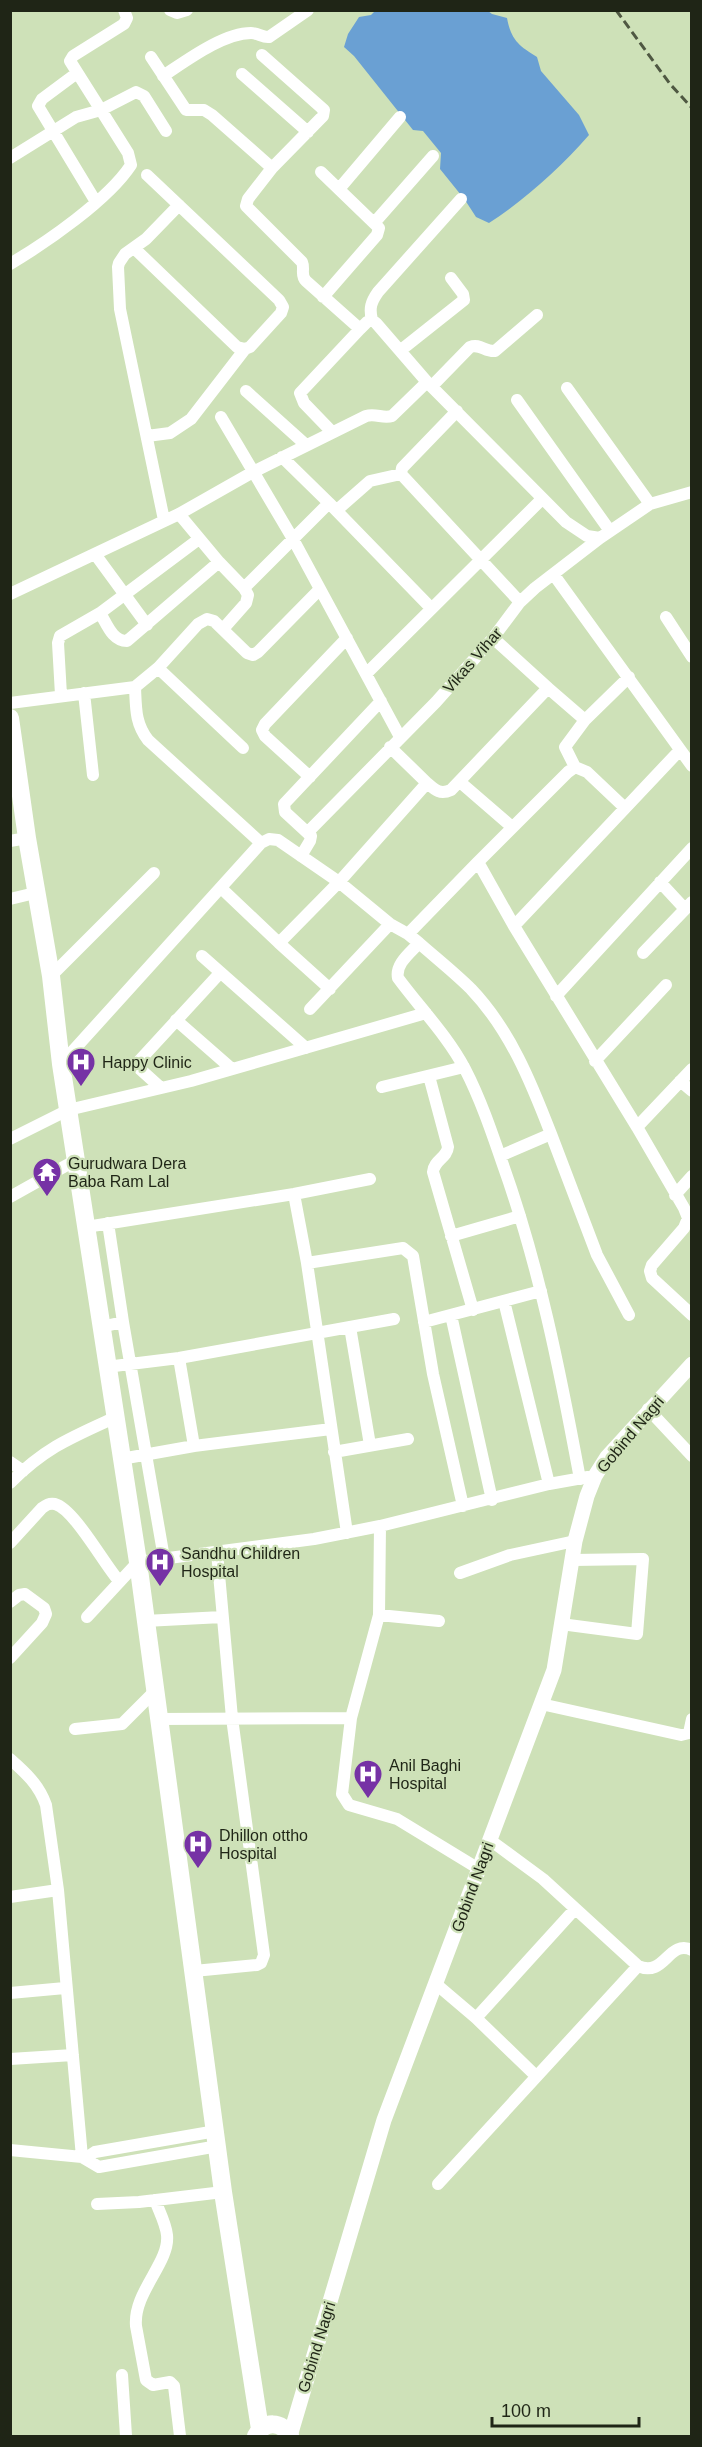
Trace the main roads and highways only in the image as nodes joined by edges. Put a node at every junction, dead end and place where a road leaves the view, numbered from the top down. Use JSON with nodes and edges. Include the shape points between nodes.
{"nodes":[{"id":1,"x":10,"y":718,"type":"edge"},
{"id":2,"x":12,"y":756,"type":"edge"},
{"id":3,"x":19,"y":840,"type":"edge"},
{"id":4,"x":258,"y":2433,"type":"edge"},
{"id":5,"x":290,"y":2436,"type":"edge"}],
"edges":[{"from":1,"to":2,"type":"main road"},
{"from":2,"to":3,"type":"main road"},
{"from":3,"to":4,"type":"main road","via":[[35,893],[51,976],[61,1064],[138,1562]]},
{"from":4,"to":5,"type":"main road","via":[[277,2424]]}]}
